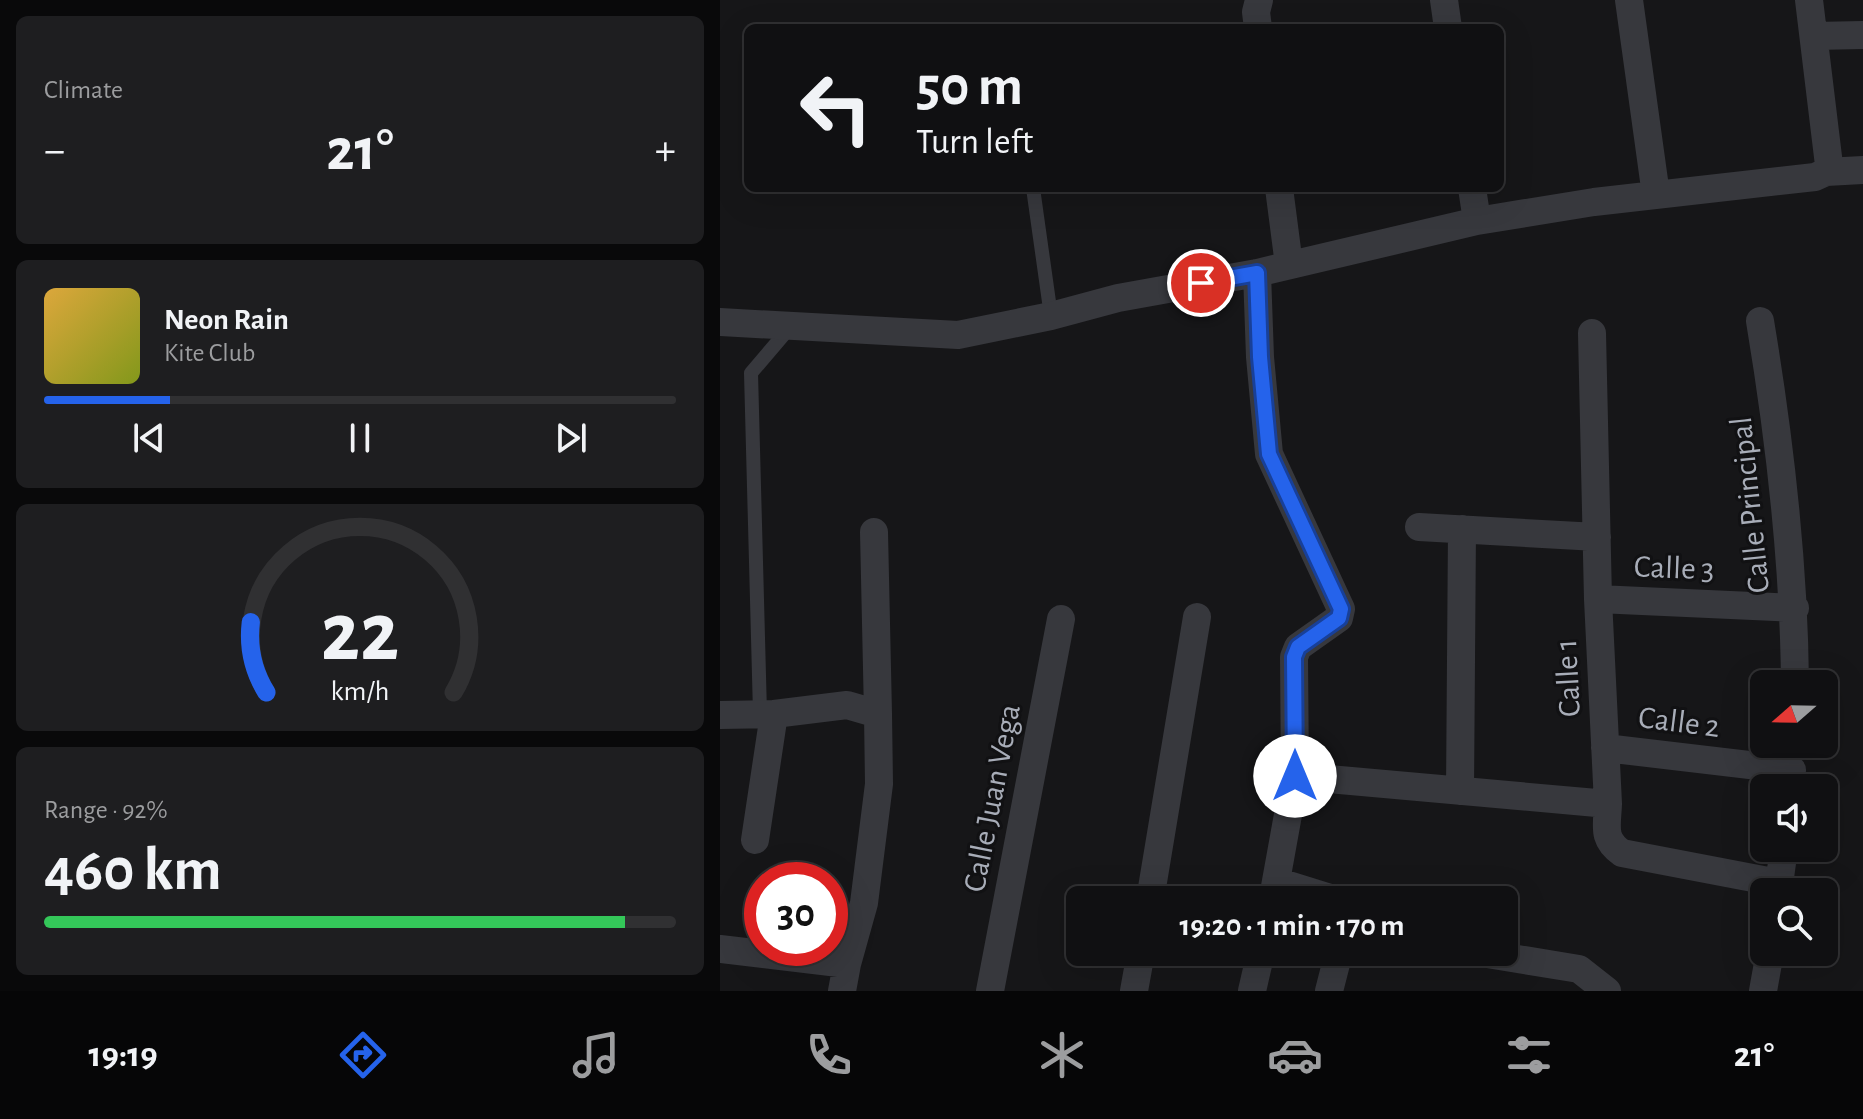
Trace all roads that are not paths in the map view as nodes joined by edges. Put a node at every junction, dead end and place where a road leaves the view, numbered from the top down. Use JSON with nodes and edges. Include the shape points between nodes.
{"nodes":[{"id":1,"x":1259,"y":0,"type":"edge"},
{"id":2,"x":1444,"y":0,"type":"edge"},
{"id":3,"x":1629,"y":0,"type":"edge"},
{"id":4,"x":1809,"y":0,"type":"edge"},
{"id":5,"x":1258,"y":24,"type":"edge"},
{"id":6,"x":1447,"y":24,"type":"edge"},
{"id":7,"x":1863,"y":35,"type":"edge"},
{"id":8,"x":1814,"y":36,"type":"junction"},
{"id":9,"x":1863,"y":170,"type":"edge"},
{"id":10,"x":1826,"y":172,"type":"junction"},
{"id":11,"x":1034,"y":192,"type":"edge"},
{"id":12,"x":1280,"y":192,"type":"edge"},
{"id":13,"x":1473,"y":192,"type":"edge"},
{"id":14,"x":1656,"y":195,"type":"junction"},
{"id":15,"x":1477,"y":221,"type":"junction"},
{"id":16,"x":1289,"y":265,"type":"junction"},
{"id":17,"x":1257,"y":273,"type":"junction"},
{"id":18,"x":1051,"y":316,"type":"junction"},
{"id":19,"x":1760,"y":321,"type":"dead end"},
{"id":20,"x":720,"y":322,"type":"edge"},
{"id":21,"x":792,"y":325,"type":"junction"},
{"id":22,"x":1592,"y":333,"type":"dead end"},
{"id":23,"x":1419,"y":527,"type":"dead end"},
{"id":24,"x":1462,"y":529,"type":"junction"},
{"id":25,"x":874,"y":532,"type":"dead end"},
{"id":26,"x":1597,"y":537,"type":"junction"},
{"id":27,"x":1598,"y":599,"type":"junction"},
{"id":28,"x":1795,"y":608,"type":"junction"},
{"id":29,"x":1197,"y":617,"type":"dead end"},
{"id":30,"x":1061,"y":619,"type":"dead end"},
{"id":31,"x":1795,"y":670,"type":"edge"},
{"id":32,"x":767,"y":714,"type":"junction"},
{"id":33,"x":878,"y":714,"type":"junction"},
{"id":34,"x":720,"y":715,"type":"edge"},
{"id":35,"x":1605,"y":748,"type":"junction"},
{"id":36,"x":1792,"y":767,"type":"edge"},
{"id":37,"x":1295,"y":776,"type":"junction"},
{"id":38,"x":1460,"y":791,"type":"junction"},
{"id":39,"x":1608,"y":804,"type":"junction"},
{"id":40,"x":755,"y":840,"type":"dead end"},
{"id":41,"x":1750,"y":881,"type":"edge"},
{"id":42,"x":1152,"y":886,"type":"edge"},
{"id":43,"x":1275,"y":886,"type":"edge"},
{"id":44,"x":720,"y":949,"type":"edge"},
{"id":45,"x":1518,"y":959,"type":"edge"},
{"id":46,"x":1138,"y":966,"type":"edge"},
{"id":47,"x":1258,"y":966,"type":"edge"},
{"id":48,"x":1335,"y":966,"type":"edge"},
{"id":49,"x":1767,"y":966,"type":"edge"},
{"id":50,"x":844,"y":977,"type":"edge"},
{"id":51,"x":990,"y":991,"type":"edge"},
{"id":52,"x":1134,"y":991,"type":"edge"},
{"id":53,"x":1252,"y":991,"type":"edge"},
{"id":54,"x":1329,"y":991,"type":"edge"},
{"id":55,"x":1607,"y":991,"type":"edge"},
{"id":56,"x":1763,"y":991,"type":"edge"}],
"edges":[{"from":1,"to":5,"type":"street"},
{"from":2,"to":6,"type":"street"},
{"from":3,"to":14,"type":"street"},
{"from":4,"to":8,"type":"street"},
{"from":7,"to":8,"type":"street"},
{"from":8,"to":10,"type":"street"},
{"from":9,"to":10,"type":"street"},
{"from":10,"to":14,"type":"street"},
{"from":11,"to":18,"type":"lane"},
{"from":12,"to":16,"type":"street"},
{"from":13,"to":15,"type":"street"},
{"from":14,"to":15,"type":"street"},
{"from":15,"to":16,"type":"street"},
{"from":16,"to":17,"type":"street"},
{"from":17,"to":18,"type":"street"},
{"from":17,"to":37,"type":"street","via":[[1269,454],[1341,609],[1339,618],[1298,647],[1294,657]]},
{"from":18,"to":21,"type":"street","via":[[958,335]]},
{"from":19,"to":28,"type":"street","name":"Calle Principal","via":[[1774,401]]},
{"from":20,"to":21,"type":"street"},
{"from":21,"to":32,"type":"lane","via":[[751,373]]},
{"from":22,"to":26,"type":"street","name":"Calle 1"},
{"from":23,"to":24,"type":"street"},
{"from":24,"to":26,"type":"street"},
{"from":24,"to":38,"type":"street"},
{"from":25,"to":33,"type":"street"},
{"from":26,"to":27,"type":"street","name":"Calle 1"},
{"from":27,"to":28,"type":"street","name":"Calle 3"},
{"from":27,"to":35,"type":"street","name":"Calle 1"},
{"from":28,"to":31,"type":"street","name":"Calle Principal"},
{"from":29,"to":42,"type":"street"},
{"from":30,"to":51,"type":"street","name":"Calle Juan Vega"},
{"from":32,"to":33,"type":"street","via":[[847,705]]},
{"from":32,"to":34,"type":"street"},
{"from":32,"to":40,"type":"street"},
{"from":33,"to":50,"type":"street","via":[[878,799],[864,903]]},
{"from":35,"to":36,"type":"street","name":"Calle 2"},
{"from":35,"to":39,"type":"street","name":"Calle 1"},
{"from":37,"to":38,"type":"street"},
{"from":37,"to":43,"type":"street"},
{"from":38,"to":39,"type":"street"},
{"from":39,"to":41,"type":"street","name":"Calle 1","via":[[1606,831],[1610,844],[1622,853]]},
{"from":44,"to":50,"type":"street"},
{"from":45,"to":55,"type":"street","via":[[1579,969]]},
{"from":46,"to":52,"type":"street"},
{"from":47,"to":53,"type":"street"},
{"from":48,"to":54,"type":"street"},
{"from":49,"to":56,"type":"street"}]}
